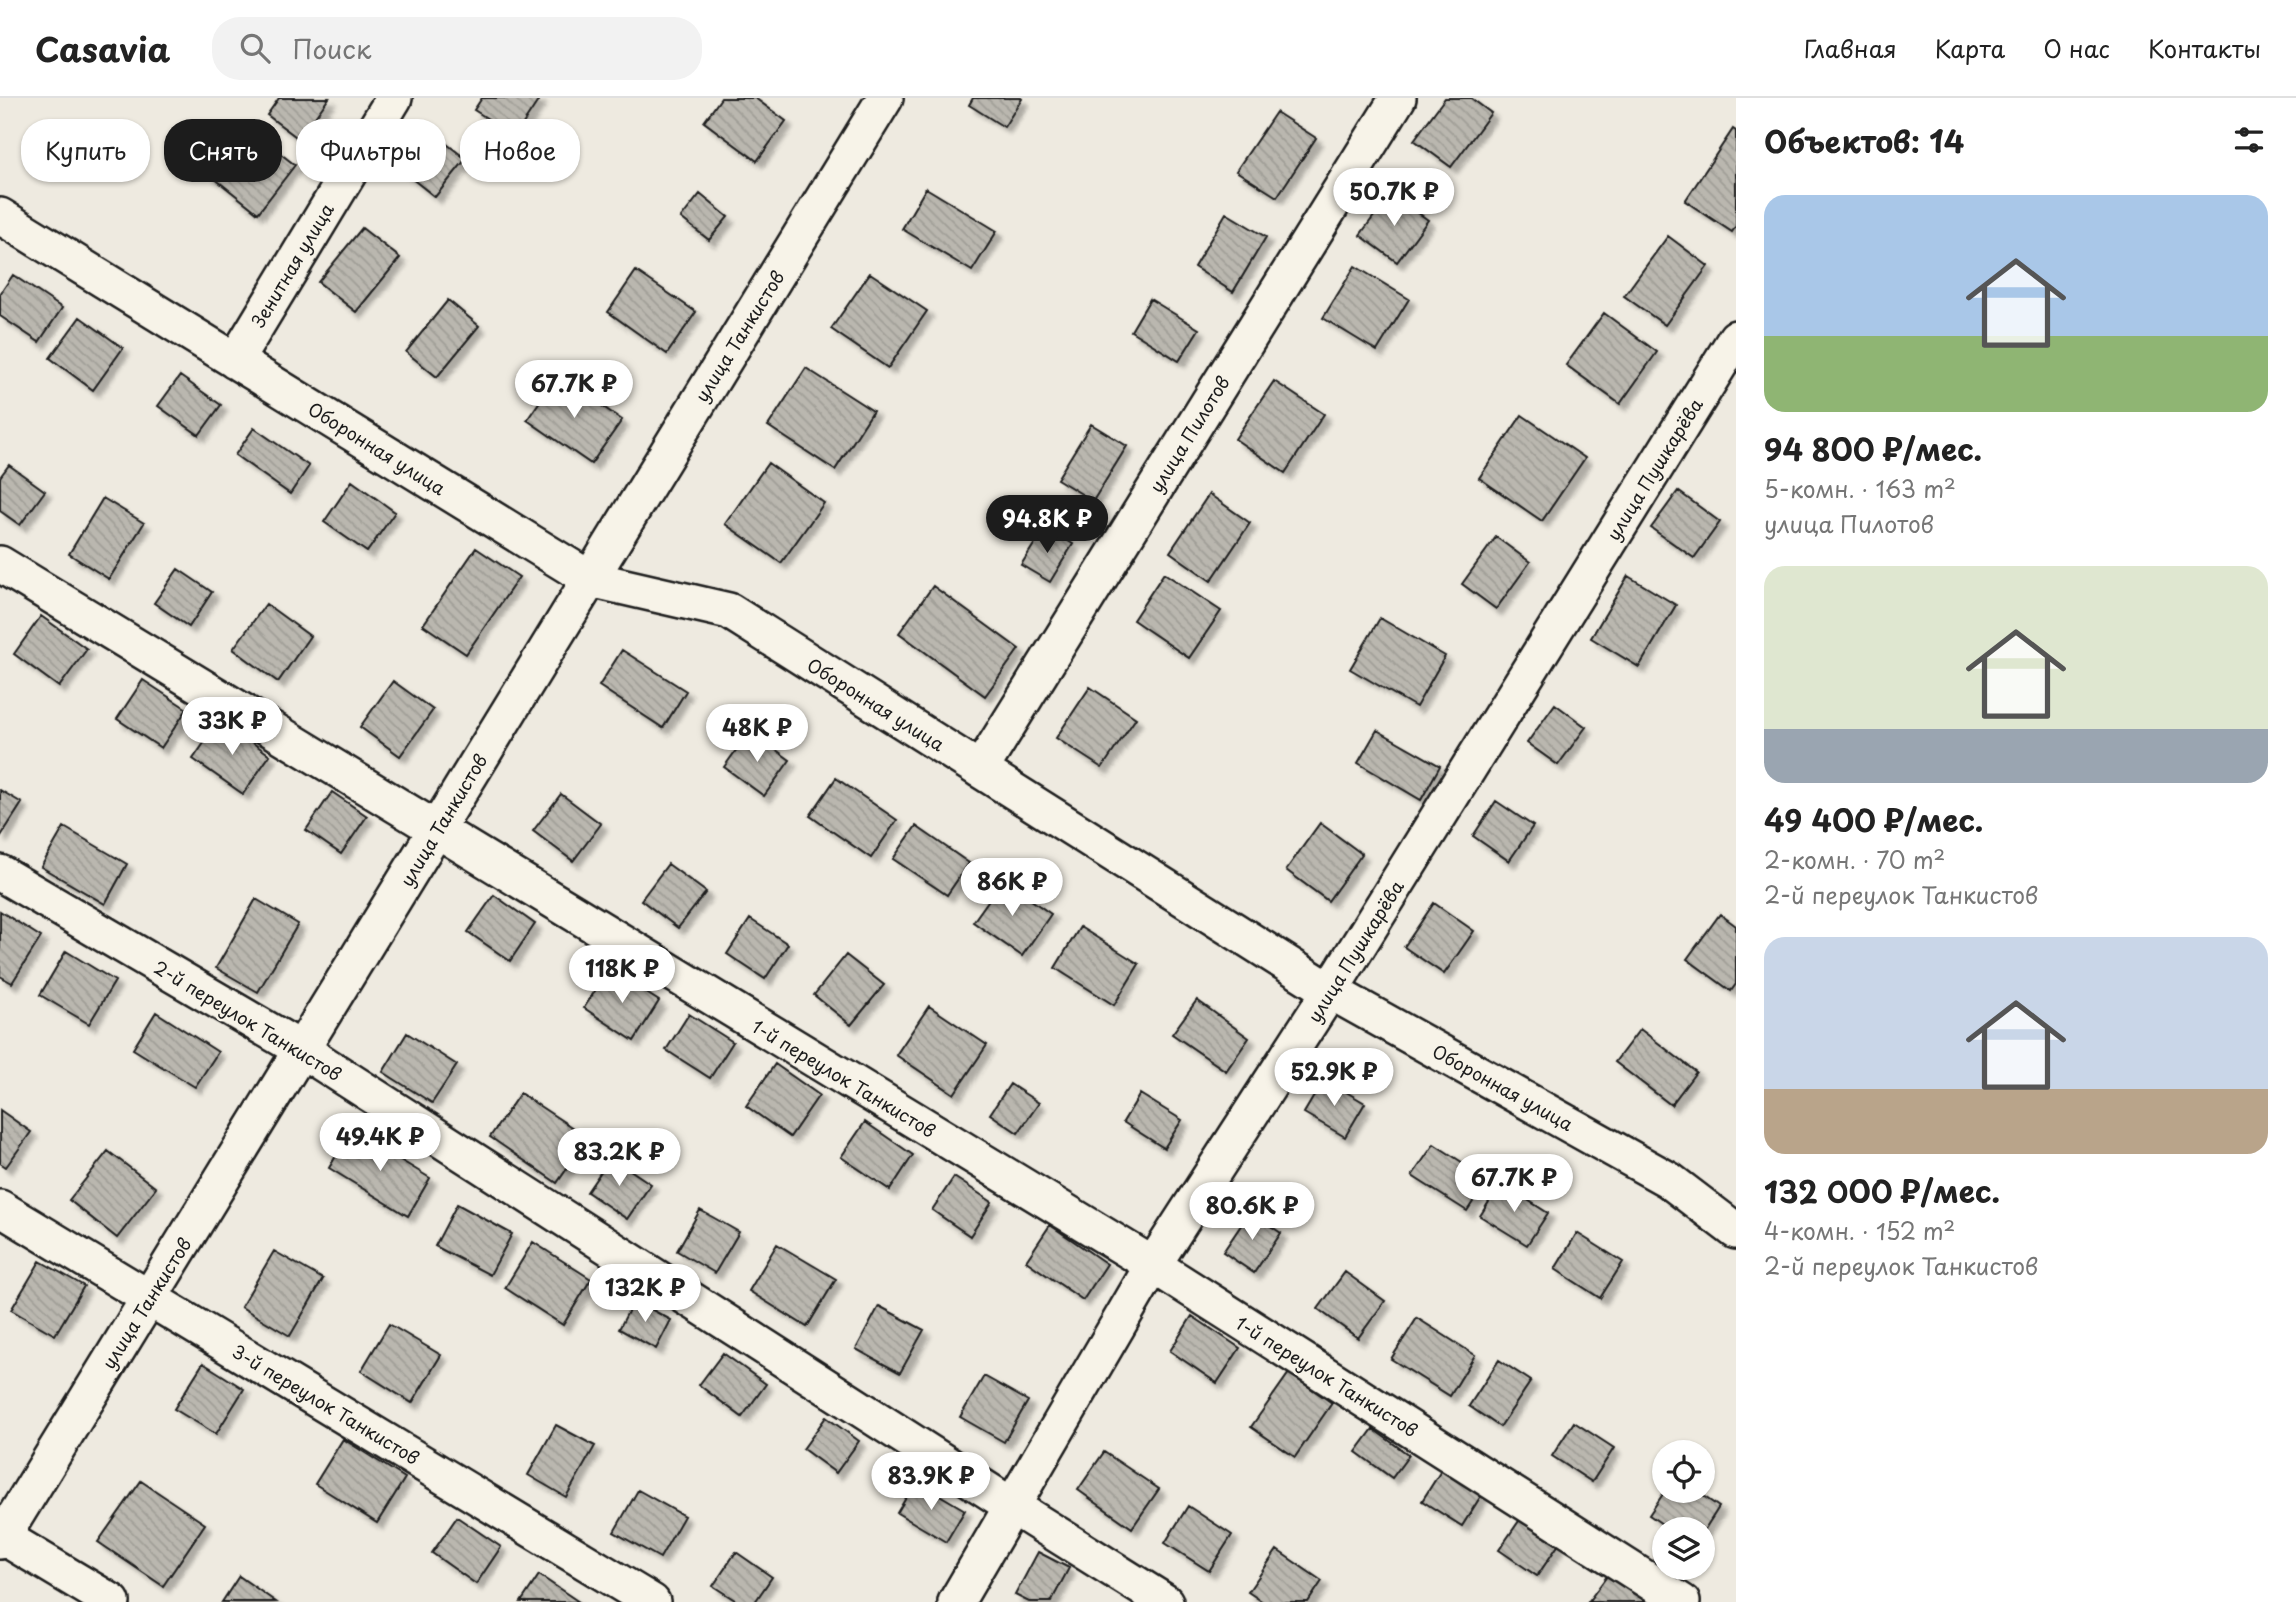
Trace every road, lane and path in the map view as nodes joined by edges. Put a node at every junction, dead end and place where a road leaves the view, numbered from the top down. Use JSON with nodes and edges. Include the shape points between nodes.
{"nodes":[{"id":1,"x":394,"y":98,"type":"edge"},
{"id":2,"x":885,"y":98,"type":"edge"},
{"id":3,"x":1398,"y":98,"type":"edge"},
{"id":4,"x":0,"y":216,"type":"edge"},
{"id":5,"x":1736,"y":338,"type":"edge"},
{"id":6,"x":235,"y":361,"type":"junction"},
{"id":7,"x":0,"y":564,"type":"edge"},
{"id":8,"x":590,"y":579,"type":"junction"},
{"id":9,"x":980,"y":770,"type":"junction"},
{"id":10,"x":437,"y":830,"type":"junction"},
{"id":11,"x":0,"y":873,"type":"edge"},
{"id":12,"x":1330,"y":991,"type":"junction"},
{"id":13,"x":302,"y":1050,"type":"junction"},
{"id":14,"x":0,"y":1208,"type":"edge"},
{"id":15,"x":1736,"y":1231,"type":"edge"},
{"id":16,"x":1153,"y":1265,"type":"junction"},
{"id":17,"x":150,"y":1297,"type":"junction"},
{"id":18,"x":1013,"y":1507,"type":"junction"},
{"id":19,"x":1,"y":1538,"type":"edge"},
{"id":20,"x":112,"y":1602,"type":"edge"},
{"id":21,"x":652,"y":1602,"type":"edge"},
{"id":22,"x":956,"y":1602,"type":"edge"},
{"id":23,"x":1165,"y":1602,"type":"edge"},
{"id":24,"x":1682,"y":1602,"type":"edge"}],
"edges":[{"from":1,"to":6,"type":"street","name":"Зенитная улица"},
{"from":2,"to":8,"type":"street","name":"улица Танкистов"},
{"from":3,"to":9,"type":"street","name":"улица Пилотов"},
{"from":4,"to":6,"type":"street","name":"Оборонная улица"},
{"from":5,"to":12,"type":"street","name":"улица Пушкарёва"},
{"from":6,"to":8,"type":"street","name":"Оборонная улица"},
{"from":7,"to":10,"type":"street","name":"1-й переулок Танкистов"},
{"from":8,"to":9,"type":"street","name":"Оборонная улица","via":[[729,611]]},
{"from":8,"to":10,"type":"street","name":"улица Танкистов"},
{"from":9,"to":12,"type":"street","name":"Оборонная улица"},
{"from":10,"to":13,"type":"street","name":"улица Танкистов"},
{"from":10,"to":16,"type":"street","name":"1-й переулок Танкистов"},
{"from":11,"to":13,"type":"street","name":"2-й переулок Танкистов"},
{"from":12,"to":15,"type":"street","name":"Оборонная улица","via":[[1669,1180]]},
{"from":12,"to":16,"type":"street","name":"улица Пушкарёва"},
{"from":13,"to":17,"type":"street","name":"улица Танкистов"},
{"from":13,"to":18,"type":"street","name":"2-й переулок Танкистов"},
{"from":14,"to":17,"type":"street","name":"3-й переулок Танкистов"},
{"from":16,"to":18,"type":"street","name":"улица Пушкарёва"},
{"from":16,"to":24,"type":"street","name":"1-й переулок Танкистов"},
{"from":17,"to":19,"type":"street","name":"улица Танкистов"},
{"from":17,"to":21,"type":"street","name":"3-й переулок Танкистов"},
{"from":18,"to":22,"type":"street","name":"улица Пушкарёва"},
{"from":18,"to":23,"type":"street","name":"2-й переулок Танкистов"},
{"from":19,"to":20,"type":"street"}]}
